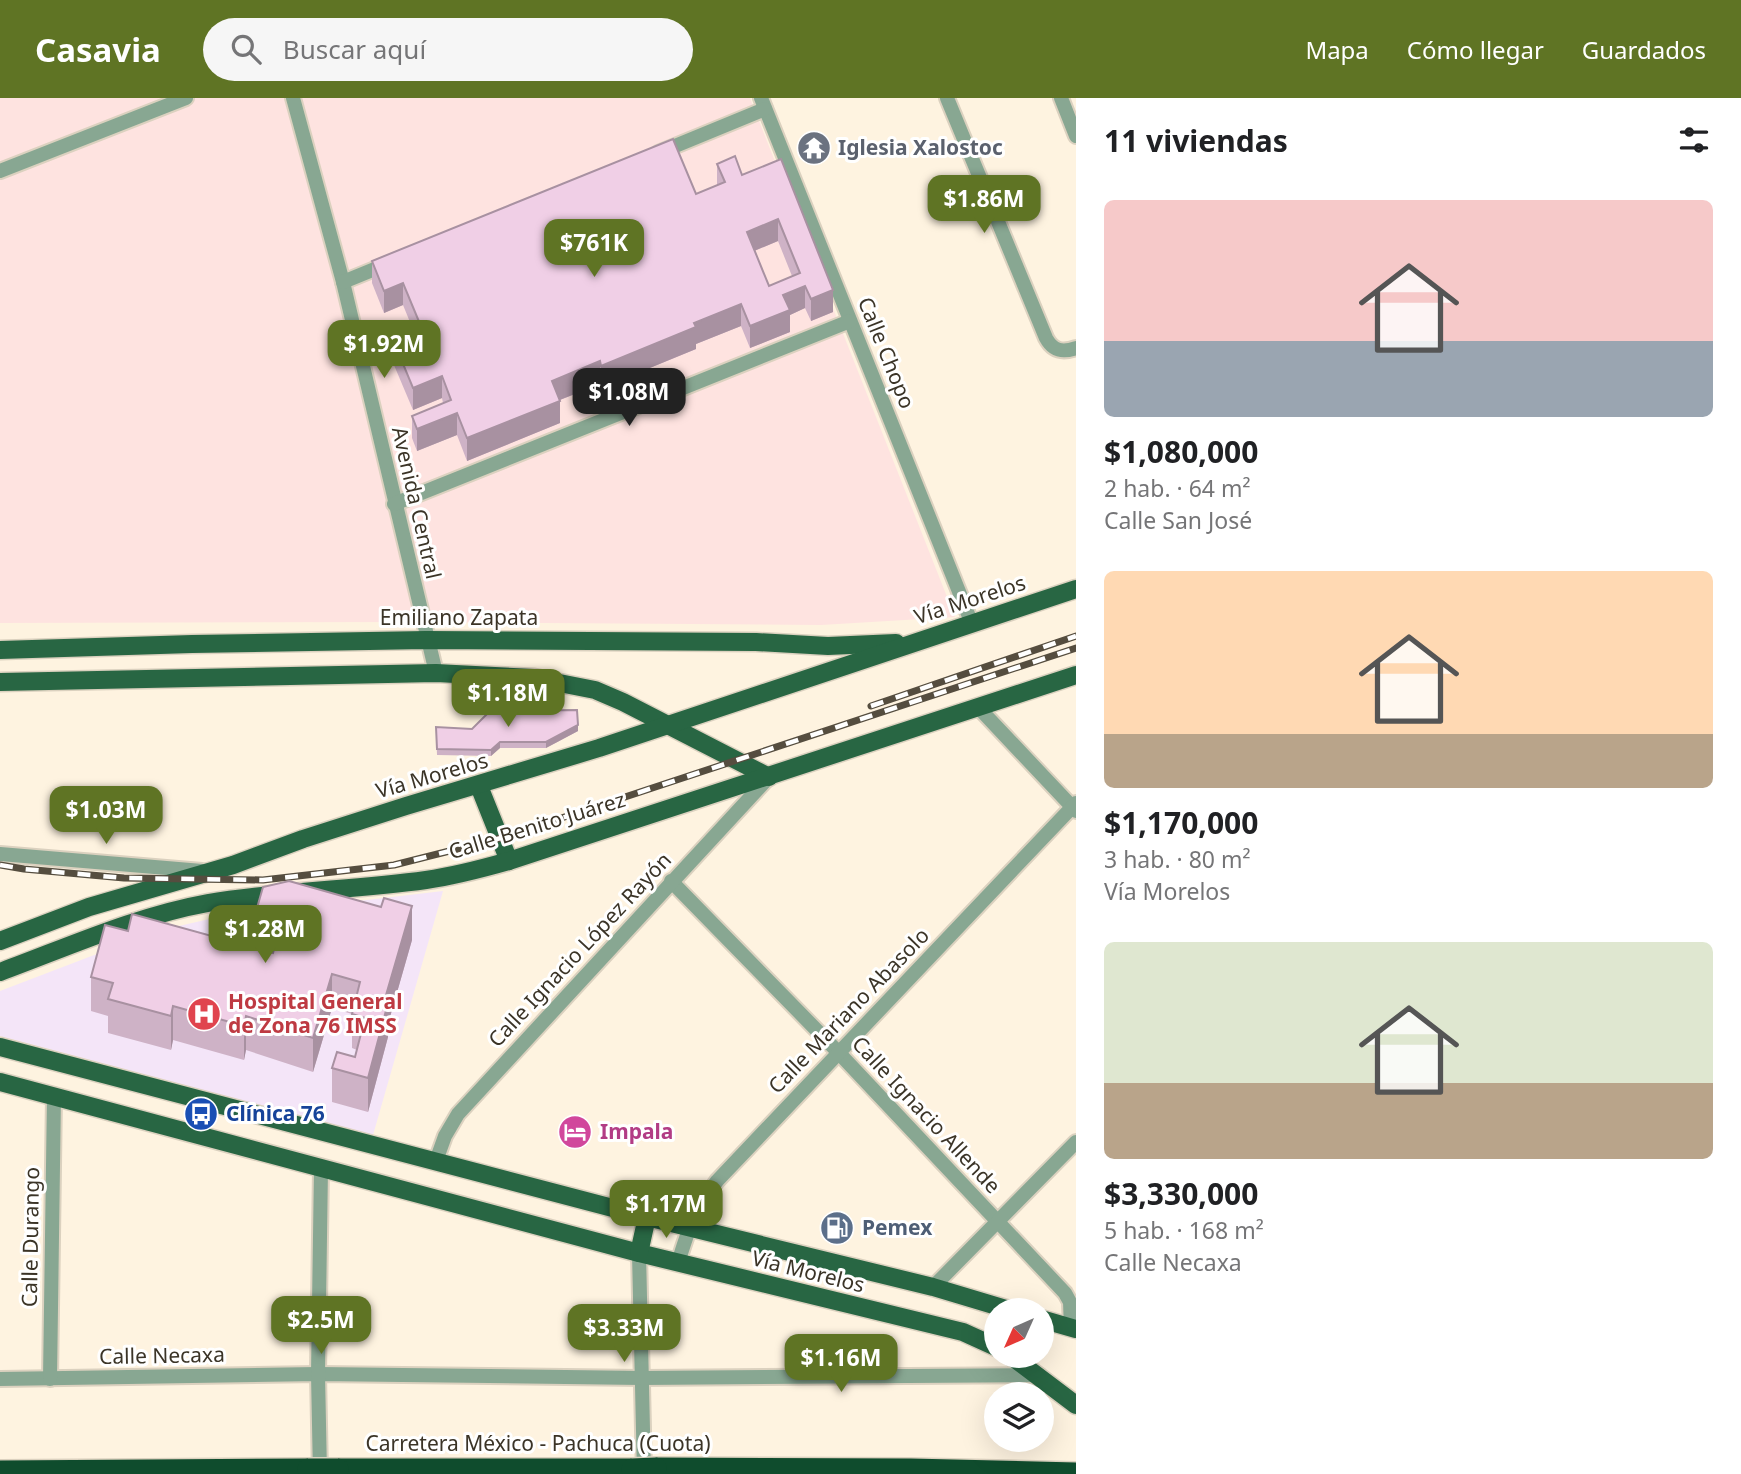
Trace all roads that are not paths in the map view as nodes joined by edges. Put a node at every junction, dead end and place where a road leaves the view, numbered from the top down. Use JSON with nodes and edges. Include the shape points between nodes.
{"nodes":[{"id":1,"x":187,"y":98,"type":"edge"},
{"id":2,"x":293,"y":98,"type":"edge"},
{"id":3,"x":947,"y":98,"type":"edge"},
{"id":4,"x":1061,"y":98,"type":"edge"},
{"id":5,"x":763,"y":104,"type":"edge"},
{"id":6,"x":1076,"y":136,"type":"edge"},
{"id":7,"x":650,"y":157,"type":"edge"},
{"id":8,"x":0,"y":171,"type":"edge"},
{"id":9,"x":407,"y":256,"type":"edge"},
{"id":10,"x":343,"y":282,"type":"junction"},
{"id":11,"x":850,"y":321,"type":"junction"},
{"id":12,"x":1076,"y":348,"type":"edge"},
{"id":13,"x":394,"y":504,"type":"junction"},
{"id":14,"x":1076,"y":589,"type":"edge"},
{"id":15,"x":971,"y":624,"type":"junction"},
{"id":16,"x":426,"y":640,"type":"junction"},
{"id":17,"x":917,"y":642,"type":"junction"},
{"id":18,"x":0,"y":650,"type":"edge"},
{"id":19,"x":436,"y":673,"type":"junction"},
{"id":20,"x":1076,"y":675,"type":"edge"},
{"id":21,"x":0,"y":682,"type":"edge"},
{"id":22,"x":978,"y":707,"type":"junction"},
{"id":23,"x":671,"y":724,"type":"junction"},
{"id":24,"x":769,"y":777,"type":"junction"},
{"id":25,"x":479,"y":786,"type":"junction"},
{"id":26,"x":1075,"y":807,"type":"edge"},
{"id":27,"x":0,"y":854,"type":"edge"},
{"id":28,"x":509,"y":861,"type":"junction"},
{"id":29,"x":207,"y":871,"type":"junction"},
{"id":30,"x":671,"y":881,"type":"junction"},
{"id":31,"x":0,"y":941,"type":"edge"},
{"id":32,"x":0,"y":972,"type":"edge"},
{"id":33,"x":0,"y":1047,"type":"edge"},
{"id":34,"x":838,"y":1052,"type":"junction"},
{"id":35,"x":0,"y":1082,"type":"edge"},
{"id":36,"x":54,"y":1095,"type":"junction"},
{"id":37,"x":1076,"y":1142,"type":"edge"},
{"id":38,"x":436,"y":1161,"type":"junction"},
{"id":39,"x":321,"y":1168,"type":"junction"},
{"id":40,"x":647,"y":1217,"type":"junction"},
{"id":41,"x":998,"y":1222,"type":"junction"},
{"id":42,"x":688,"y":1227,"type":"junction"},
{"id":43,"x":639,"y":1253,"type":"junction"},
{"id":44,"x":678,"y":1263,"type":"junction"},
{"id":45,"x":933,"y":1287,"type":"junction"},
{"id":46,"x":984,"y":1302,"type":"edge"},
{"id":47,"x":1054,"y":1323,"type":"edge"},
{"id":48,"x":1074,"y":1328,"type":"edge"},
{"id":49,"x":984,"y":1342,"type":"edge"},
{"id":50,"x":1028,"y":1368,"type":"edge"},
{"id":51,"x":318,"y":1374,"type":"junction"},
{"id":52,"x":1039,"y":1376,"type":"junction"},
{"id":53,"x":642,"y":1378,"type":"junction"},
{"id":54,"x":0,"y":1379,"type":"edge"},
{"id":55,"x":50,"y":1379,"type":"junction"},
{"id":56,"x":1076,"y":1405,"type":"edge"},
{"id":57,"x":644,"y":1470,"type":"edge"},
{"id":58,"x":0,"y":1471,"type":"edge"},
{"id":59,"x":322,"y":1471,"type":"edge"},
{"id":60,"x":1076,"y":1473,"type":"edge"}],
"edges":[{"from":1,"to":8,"type":"street"},
{"from":2,"to":10,"type":"street","name":"Avenida Central"},
{"from":3,"to":12,"type":"street","via":[[1046,338],[1055,349]]},
{"from":4,"to":6,"type":"street"},
{"from":5,"to":7,"type":"street"},
{"from":5,"to":11,"type":"street","name":"Calle Chopo"},
{"from":9,"to":10,"type":"street"},
{"from":10,"to":13,"type":"street","name":"Avenida Central"},
{"from":11,"to":13,"type":"street"},
{"from":11,"to":15,"type":"street","name":"Calle Chopo"},
{"from":13,"to":16,"type":"street","name":"Avenida Central"},
{"from":14,"to":15,"type":"main road","name":"Vía Morelos"},
{"from":15,"to":17,"type":"main road","name":"Vía Morelos"},
{"from":16,"to":17,"type":"main road","name":"Emiliano Zapata","via":[[828,646]]},
{"from":16,"to":18,"type":"main road","name":"Emiliano Zapata"},
{"from":16,"to":19,"type":"street","name":"Avenida Central"},
{"from":17,"to":23,"type":"main road","name":"Vía Morelos"},
{"from":19,"to":21,"type":"main road"},
{"from":19,"to":23,"type":"main road","via":[[560,682],[595,690]]},
{"from":20,"to":22,"type":"main road","name":"Calle Benito Juárez"},
{"from":22,"to":24,"type":"main road","name":"Calle Benito Juárez"},
{"from":22,"to":26,"type":"street"},
{"from":23,"to":24,"type":"main road"},
{"from":23,"to":25,"type":"main road","name":"Vía Morelos"},
{"from":24,"to":28,"type":"main road","name":"Calle Benito Juárez"},
{"from":24,"to":30,"type":"street","name":"Calle Ignacio López Rayón"},
{"from":25,"to":28,"type":"main road"},
{"from":25,"to":29,"type":"main road","name":"Vía Morelos"},
{"from":26,"to":34,"type":"street","name":"Calle Mariano Abasolo"},
{"from":27,"to":29,"type":"street"},
{"from":28,"to":32,"type":"main road","name":"Calle Benito Juárez","via":[[423,880],[242,898],[173,910]]},
{"from":29,"to":31,"type":"main road","name":"Vía Morelos","via":[[89,907]]},
{"from":30,"to":34,"type":"street","name":"Calle Ignacio Allende"},
{"from":30,"to":38,"type":"street","name":"Calle Ignacio López Rayón","via":[[458,1114]]},
{"from":33,"to":38,"type":"main road","name":"Vía Morelos"},
{"from":34,"to":41,"type":"street","name":"Calle Ignacio Allende"},
{"from":34,"to":42,"type":"street","name":"Calle Mariano Abasolo","via":[[717,1181]]},
{"from":35,"to":36,"type":"main road","name":"Vía Morelos"},
{"from":36,"to":39,"type":"main road","name":"Vía Morelos"},
{"from":36,"to":55,"type":"street","name":"Calle Durango"},
{"from":37,"to":41,"type":"street"},
{"from":38,"to":40,"type":"main road","name":"Vía Morelos"},
{"from":39,"to":43,"type":"main road","name":"Vía Morelos"},
{"from":39,"to":51,"type":"street"},
{"from":40,"to":42,"type":"main road","name":"Vía Morelos"},
{"from":40,"to":43,"type":"main road"},
{"from":41,"to":45,"type":"street"},
{"from":41,"to":48,"type":"street","name":"Calle Ignacio Allende","via":[[1065,1293]]},
{"from":42,"to":44,"type":"street","name":"Calle Mariano Abasolo"},
{"from":42,"to":45,"type":"main road","name":"Vía Morelos"},
{"from":43,"to":44,"type":"main road","name":"Vía Morelos"},
{"from":43,"to":53,"type":"street"},
{"from":44,"to":49,"type":"main road","name":"Vía Morelos","via":[[963,1332]]},
{"from":45,"to":46,"type":"main road","name":"Vía Morelos"},
{"from":47,"to":48,"type":"main road"},
{"from":50,"to":52,"type":"main road"},
{"from":51,"to":53,"type":"street","name":"Calle Necaxa"},
{"from":51,"to":55,"type":"street","name":"Calle Necaxa"},
{"from":51,"to":59,"type":"street"},
{"from":52,"to":53,"type":"street","name":"Calle Necaxa"},
{"from":52,"to":56,"type":"main road"},
{"from":53,"to":57,"type":"street"},
{"from":54,"to":55,"type":"street","name":"Calle Necaxa"},
{"from":57,"to":59,"type":"highway","name":"Carretera México - Pachuca (Cuota)"},
{"from":57,"to":60,"type":"highway","name":"Carretera México - Pachuca (Cuota)"},
{"from":58,"to":59,"type":"highway","name":"Carretera México - Pachuca (Cuota)"}]}
